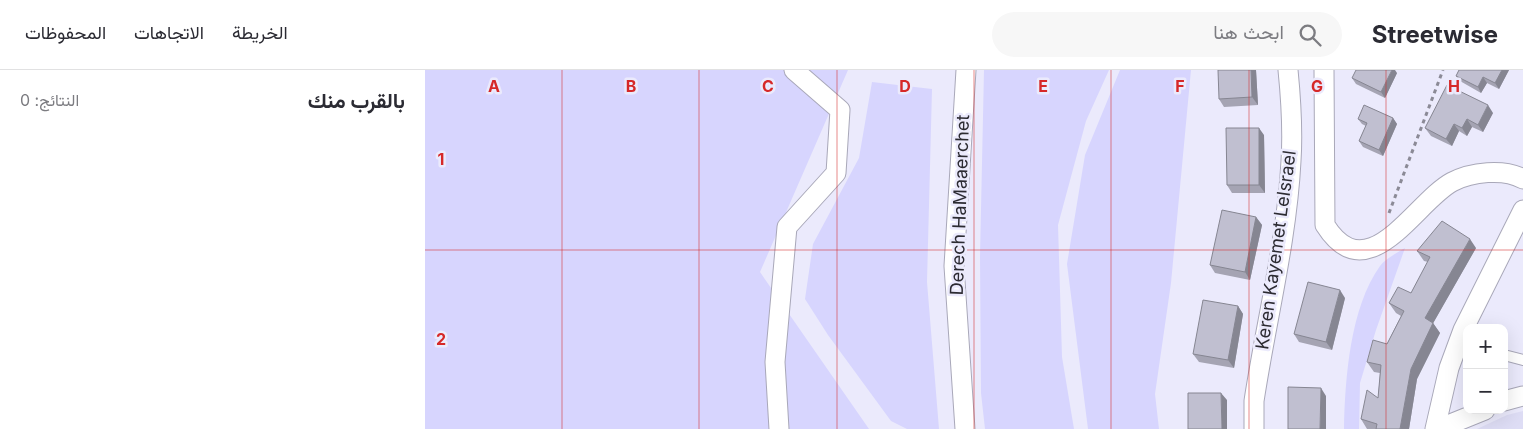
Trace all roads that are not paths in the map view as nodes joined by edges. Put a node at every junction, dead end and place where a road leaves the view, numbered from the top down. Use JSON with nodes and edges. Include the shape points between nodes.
{"nodes":[{"id":1,"x":794,"y":70,"type":"edge"},
{"id":2,"x":966,"y":70,"type":"edge"},
{"id":3,"x":1288,"y":70,"type":"edge"},
{"id":4,"x":1324,"y":70,"type":"edge"},
{"id":5,"x":1523,"y":179,"type":"edge"},
{"id":6,"x":1523,"y":210,"type":"edge"},
{"id":7,"x":1462,"y":344,"type":"edge"},
{"id":8,"x":1508,"y":356,"type":"edge"},
{"id":9,"x":1523,"y":360,"type":"edge"},
{"id":10,"x":1523,"y":396,"type":"edge"},
{"id":11,"x":1508,"y":399,"type":"edge"},
{"id":12,"x":1475,"y":414,"type":"edge"},
{"id":13,"x":779,"y":429,"type":"edge"},
{"id":14,"x":965,"y":429,"type":"edge"},
{"id":15,"x":1254,"y":429,"type":"edge"},
{"id":16,"x":1437,"y":429,"type":"edge"}],
"edges":[{"from":1,"to":13,"type":"street","via":[[840,110],[836,173],[787,227],[775,362]]},
{"from":2,"to":14,"type":"street","name":"Derech HaMaaerchet","via":[[954,266]]},
{"from":3,"to":15,"type":"street","name":"Keren Kayemet LeIsrael","via":[[1292,114],[1291,162],[1254,401]]},
{"from":4,"to":5,"type":"street","via":[[1325,225],[1333,238],[1347,246],[1360,250],[1377,246],[1452,182],[1493,173],[1515,174]]},
{"from":6,"to":7,"type":"street"},
{"from":7,"to":16,"type":"street","via":[[1449,368]]},
{"from":8,"to":9,"type":"lane"},
{"from":10,"to":11,"type":"street"},
{"from":12,"to":16,"type":"street"}]}
